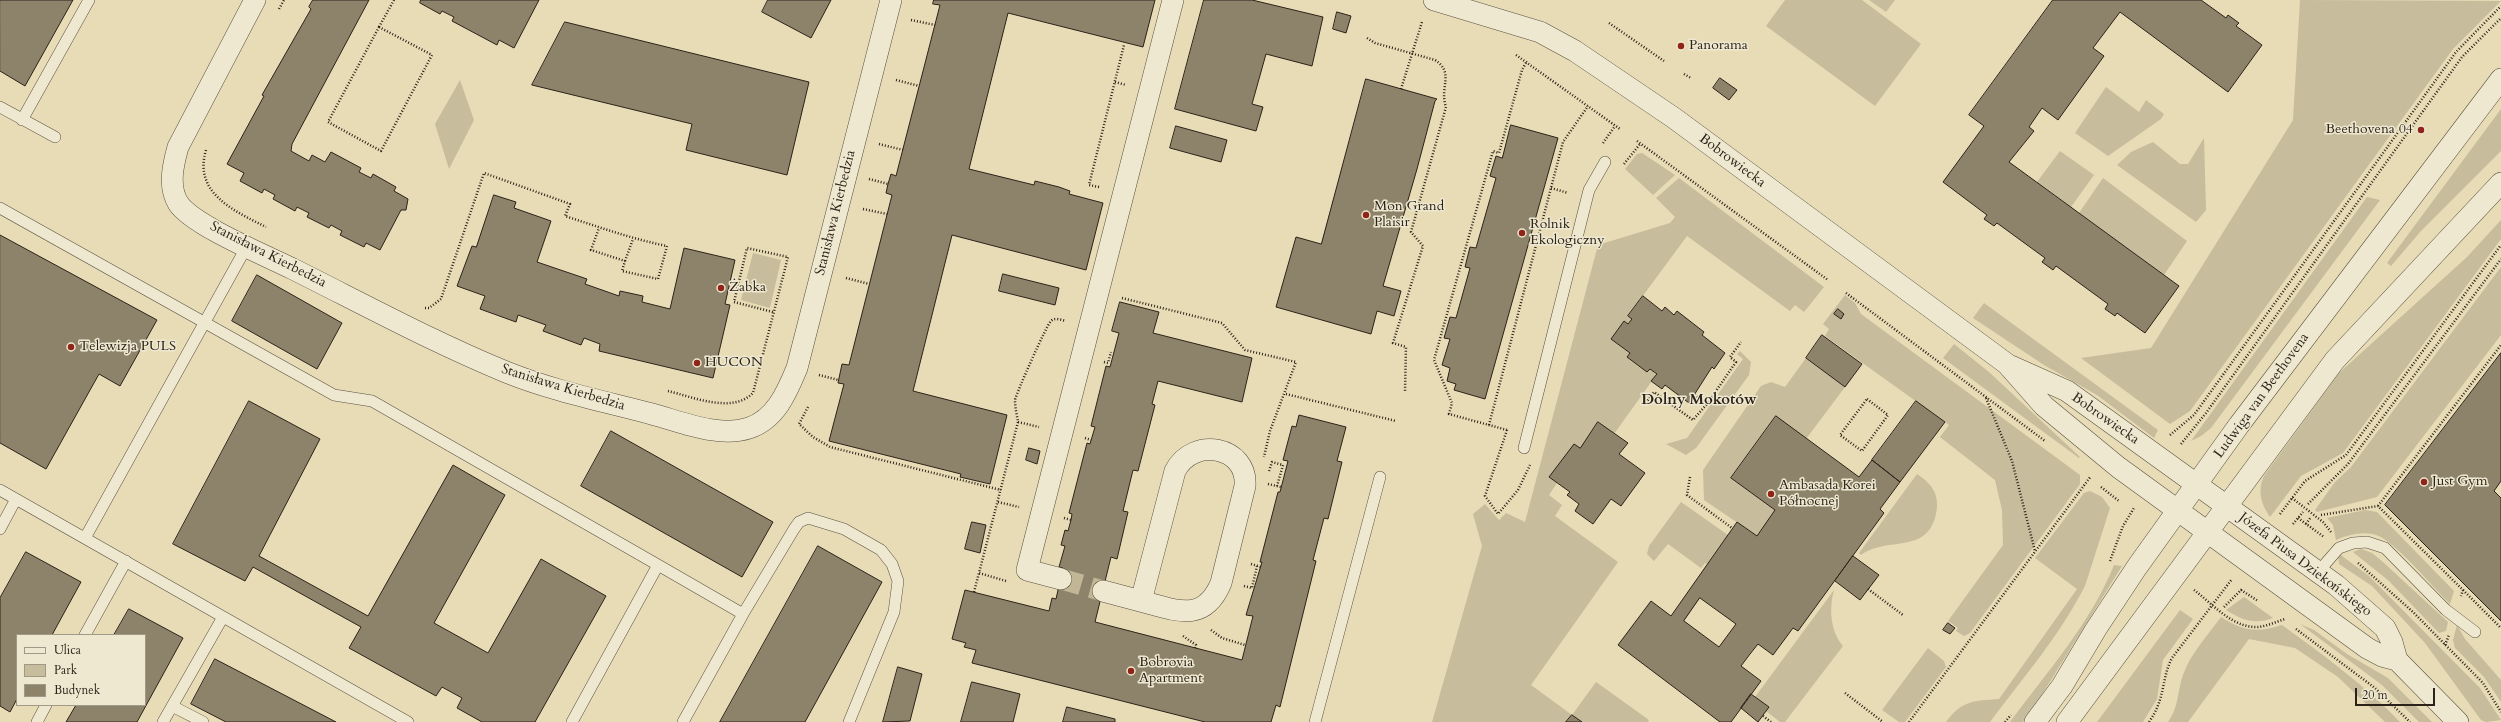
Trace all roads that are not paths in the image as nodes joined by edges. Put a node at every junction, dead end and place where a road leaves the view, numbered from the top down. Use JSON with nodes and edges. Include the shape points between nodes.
{"nodes":[{"id":1,"x":89,"y":0,"type":"edge"},
{"id":2,"x":256,"y":0,"type":"edge"},
{"id":3,"x":891,"y":0,"type":"edge"},
{"id":4,"x":1173,"y":0,"type":"edge"},
{"id":5,"x":1434,"y":0,"type":"edge"},
{"id":6,"x":1472,"y":5,"type":"edge"},
{"id":7,"x":2501,"y":78,"type":"edge"},
{"id":8,"x":0,"y":107,"type":"edge"},
{"id":9,"x":22,"y":120,"type":"junction"},
{"id":10,"x":55,"y":137,"type":"dead end"},
{"id":11,"x":1605,"y":162,"type":"dead end"},
{"id":12,"x":2501,"y":183,"type":"edge"},
{"id":13,"x":0,"y":208,"type":"edge"},
{"id":14,"x":247,"y":246,"type":"junction"},
{"id":15,"x":204,"y":324,"type":"junction"},
{"id":16,"x":2007,"y":364,"type":"junction"},
{"id":17,"x":1524,"y":448,"type":"dead end"},
{"id":18,"x":1380,"y":477,"type":"dead end"},
{"id":19,"x":2197,"y":484,"type":"junction"},
{"id":20,"x":0,"y":490,"type":"edge"},
{"id":21,"x":16,"y":499,"type":"junction"},
{"id":22,"x":2227,"y":506,"type":"junction"},
{"id":23,"x":2177,"y":511,"type":"junction"},
{"id":24,"x":0,"y":528,"type":"edge"},
{"id":25,"x":2207,"y":533,"type":"junction"},
{"id":26,"x":85,"y":538,"type":"junction"},
{"id":27,"x":126,"y":561,"type":"junction"},
{"id":28,"x":658,"y":565,"type":"junction"},
{"id":29,"x":2318,"y":572,"type":"junction"},
{"id":30,"x":1061,"y":580,"type":"tunnel mouth"},
{"id":31,"x":1103,"y":591,"type":"tunnel mouth"},
{"id":32,"x":1141,"y":601,"type":"junction"},
{"id":33,"x":743,"y":614,"type":"junction"},
{"id":34,"x":223,"y":617,"type":"junction"},
{"id":35,"x":2475,"y":632,"type":"dead end"},
{"id":36,"x":86,"y":634,"type":"edge"},
{"id":37,"x":2397,"y":660,"type":"junction"},
{"id":38,"x":45,"y":706,"type":"edge"},
{"id":39,"x":172,"y":706,"type":"junction"},
{"id":40,"x":37,"y":722,"type":"edge"},
{"id":41,"x":163,"y":722,"type":"edge"},
{"id":42,"x":203,"y":722,"type":"edge"},
{"id":43,"x":408,"y":722,"type":"edge"},
{"id":44,"x":572,"y":722,"type":"edge"},
{"id":45,"x":683,"y":722,"type":"edge"},
{"id":46,"x":849,"y":722,"type":"edge"},
{"id":47,"x":1315,"y":722,"type":"edge"},
{"id":48,"x":2035,"y":722,"type":"edge"},
{"id":49,"x":2067,"y":722,"type":"edge"},
{"id":50,"x":2458,"y":722,"type":"edge"}],
"edges":[{"from":1,"to":9,"type":"lane"},
{"from":2,"to":14,"type":"street","name":"Stanisława Kierbedzia","via":[[178,147],[172,168],[172,184],[178,203],[196,218]]},
{"from":3,"to":14,"type":"street","name":"Stanisława Kierbedzia","via":[[797,368],[786,394],[769,417],[748,429],[723,431],[692,425],[513,374],[462,352]]},
{"from":4,"to":30,"type":"street","via":[[1027,570]]},
{"from":5,"to":6,"type":"street","name":"Bobrowiecka"},
{"from":6,"to":16,"type":"street","name":"Bobrowiecka","via":[[1545,34],[1650,101]]},
{"from":7,"to":19,"type":"street","name":"Ludwiga van Beethovena"},
{"from":8,"to":9,"type":"lane"},
{"from":9,"to":10,"type":"lane"},
{"from":11,"to":17,"type":"lane","via":[[1589,190]]},
{"from":12,"to":22,"type":"street","via":[[2335,360]]},
{"from":13,"to":15,"type":"lane"},
{"from":14,"to":15,"type":"lane"},
{"from":15,"to":26,"type":"lane"},
{"from":15,"to":28,"type":"lane","via":[[334,395],[372,401]]},
{"from":16,"to":19,"type":"street","name":"Bobrowiecka","via":[[2067,391]]},
{"from":16,"to":23,"type":"street","name":"Bobrowiecka","via":[[2044,406],[2118,467]]},
{"from":18,"to":47,"type":"lane"},
{"from":19,"to":22,"type":"street","name":"Józefa Piusa Dziekońskiego"},
{"from":19,"to":23,"type":"street","name":"Ludwiga van Beethovena"},
{"from":20,"to":21,"type":"lane"},
{"from":21,"to":24,"type":"lane"},
{"from":21,"to":26,"type":"lane"},
{"from":22,"to":25,"type":"street"},
{"from":22,"to":29,"type":"street","name":"Józefa Piusa Dziekońskiego"},
{"from":23,"to":25,"type":"street","name":"Józefa Piusa Dziekońskiego"},
{"from":23,"to":48,"type":"street","name":"Ludwiga van Beethovena","via":[[2096,629],[2062,686]]},
{"from":25,"to":37,"type":"street","name":"Józefa Piusa Dziekońskiego","via":[[2367,648]]},
{"from":25,"to":49,"type":"street"},
{"from":26,"to":27,"type":"lane"},
{"from":27,"to":34,"type":"lane"},
{"from":27,"to":36,"type":"lane"},
{"from":28,"to":33,"type":"lane"},
{"from":28,"to":44,"type":"lane"},
{"from":29,"to":35,"type":"lane","via":[[2339,548],[2367,542],[2385,548],[2446,610]]},
{"from":29,"to":37,"type":"street","name":"Józefa Piusa Dziekońskiego","via":[[2385,628]]},
{"from":31,"to":32,"type":"street"},
{"from":32,"to":32,"type":"street","via":[[1186,612],[1208,603],[1216,593],[1246,481],[1242,467],[1225,454],[1207,448],[1200,449],[1179,463]]},
{"from":33,"to":45,"type":"lane"},
{"from":33,"to":46,"type":"lane","via":[[799,522],[808,518],[844,529],[881,550],[892,564],[898,580],[894,612]]},
{"from":34,"to":39,"type":"lane"},
{"from":34,"to":43,"type":"lane"},
{"from":37,"to":50,"type":"street","name":"Józefa Piusa Dziekońskiego"},
{"from":38,"to":40,"type":"lane"},
{"from":39,"to":41,"type":"lane"},
{"from":39,"to":42,"type":"lane"}]}
